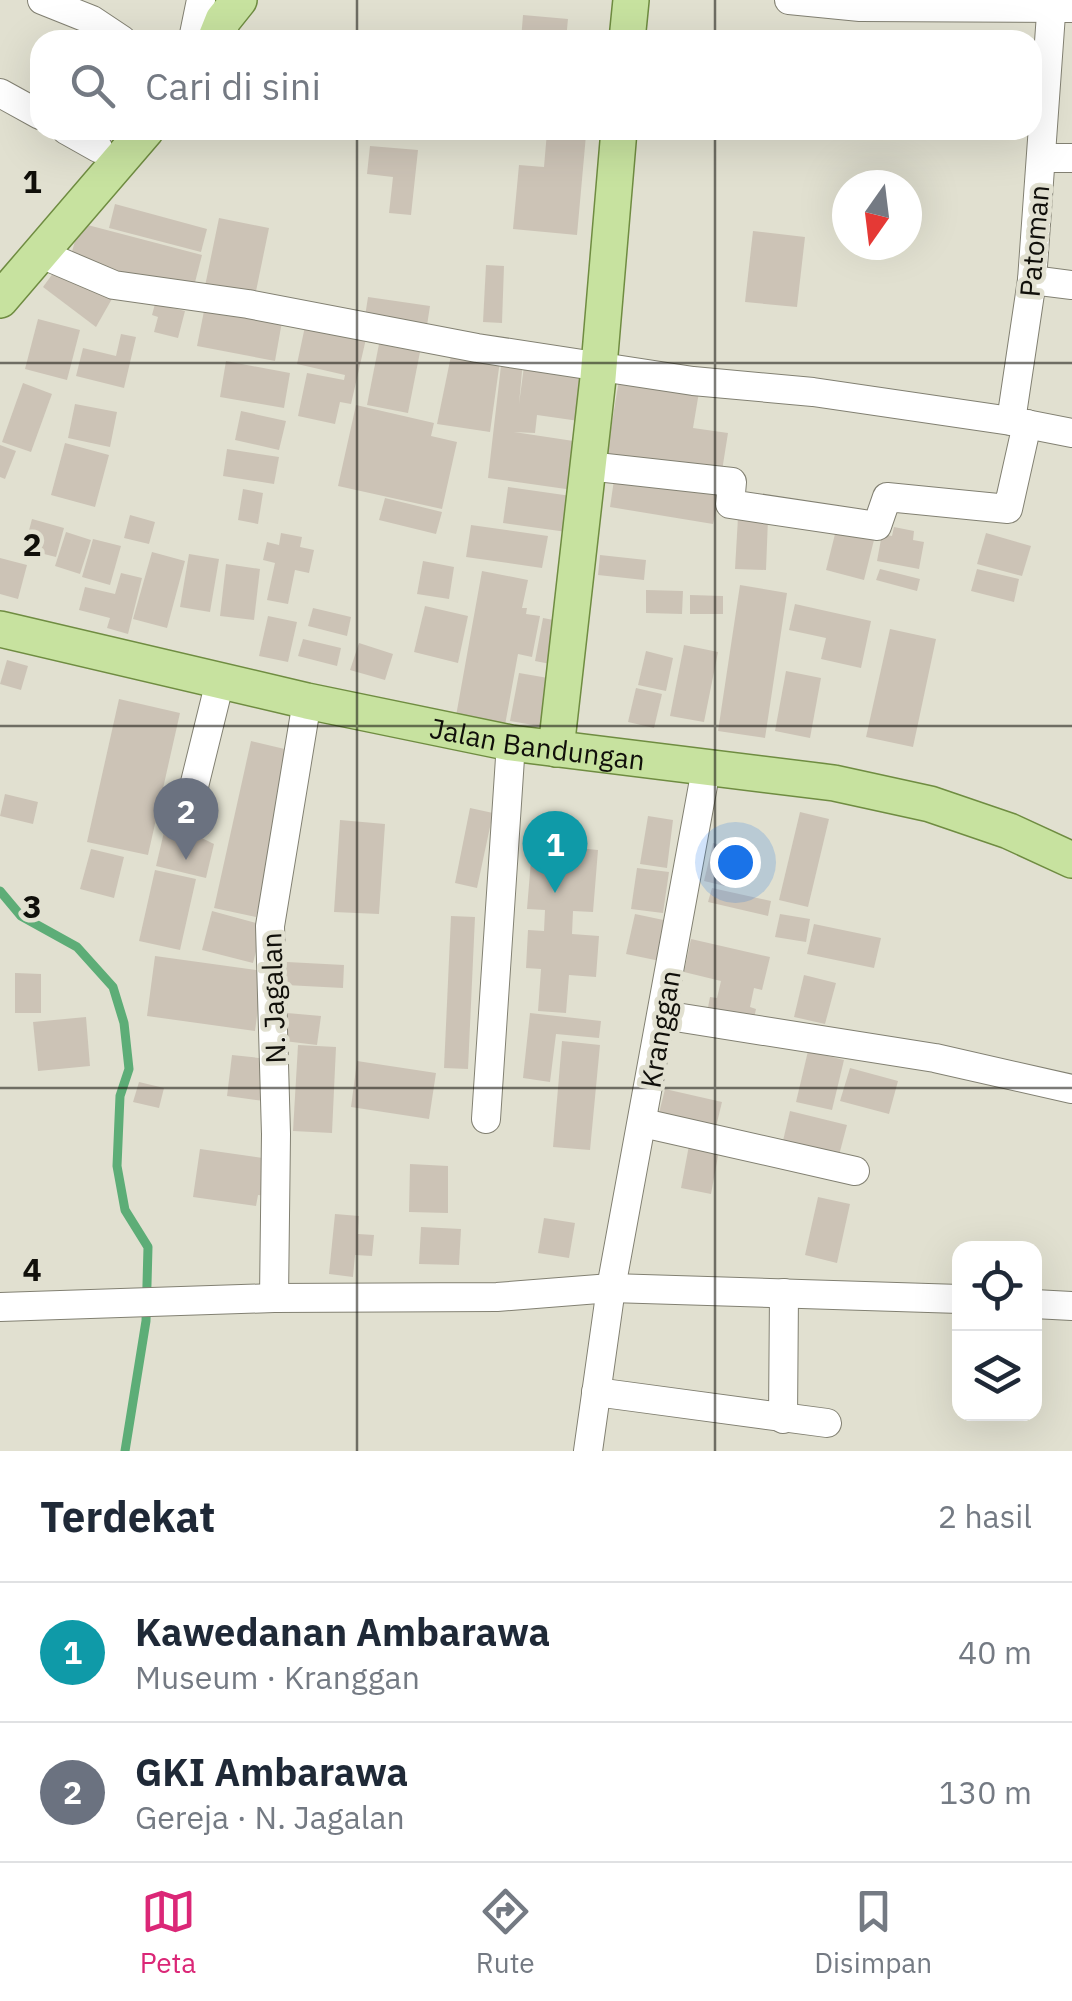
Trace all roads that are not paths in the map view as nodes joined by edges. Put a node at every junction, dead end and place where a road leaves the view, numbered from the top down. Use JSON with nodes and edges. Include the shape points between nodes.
{"nodes":[{"id":1,"x":42,"y":0,"type":"edge"},
{"id":2,"x":631,"y":0,"type":"edge"},
{"id":3,"x":789,"y":0,"type":"edge"},
{"id":4,"x":1058,"y":5,"type":"edge"},
{"id":5,"x":107,"y":30,"type":"edge"},
{"id":6,"x":628,"y":30,"type":"edge"},
{"id":7,"x":0,"y":93,"type":"edge"},
{"id":8,"x":30,"y":110,"type":"edge"},
{"id":9,"x":105,"y":140,"type":"edge"},
{"id":10,"x":137,"y":140,"type":"edge"},
{"id":11,"x":618,"y":140,"type":"edge"},
{"id":12,"x":1042,"y":158,"type":"junction"},
{"id":13,"x":1072,"y":158,"type":"edge"},
{"id":14,"x":39,"y":253,"type":"junction"},
{"id":15,"x":0,"y":265,"type":"edge"},
{"id":16,"x":1032,"y":280,"type":"junction"},
{"id":17,"x":1072,"y":285,"type":"edge"},
{"id":18,"x":0,"y":300,"type":"edge"},
{"id":19,"x":599,"y":367,"type":"junction"},
{"id":20,"x":1019,"y":422,"type":"junction"},
{"id":21,"x":1072,"y":433,"type":"edge"},
{"id":22,"x":588,"y":466,"type":"junction"},
{"id":23,"x":0,"y":629,"type":"edge"},
{"id":24,"x":220,"y":681,"type":"junction"},
{"id":25,"x":306,"y":702,"type":"junction"},
{"id":26,"x":511,"y":743,"type":"junction"},
{"id":27,"x":556,"y":749,"type":"junction"},
{"id":28,"x":706,"y":769,"type":"junction"},
{"id":29,"x":184,"y":827,"type":"dead end"},
{"id":30,"x":1072,"y":860,"type":"edge"},
{"id":31,"x":663,"y":1014,"type":"junction"},
{"id":32,"x":1072,"y":1089,"type":"edge"},
{"id":33,"x":486,"y":1119,"type":"dead end"},
{"id":34,"x":643,"y":1123,"type":"junction"},
{"id":35,"x":855,"y":1171,"type":"dead end"},
{"id":36,"x":612,"y":1288,"type":"junction"},
{"id":37,"x":784,"y":1293,"type":"junction"},
{"id":38,"x":274,"y":1298,"type":"junction"},
{"id":39,"x":952,"y":1299,"type":"edge"},
{"id":40,"x":1042,"y":1304,"type":"edge"},
{"id":41,"x":1072,"y":1306,"type":"edge"},
{"id":42,"x":0,"y":1307,"type":"edge"},
{"id":43,"x":596,"y":1392,"type":"junction"},
{"id":44,"x":783,"y":1419,"type":"junction"},
{"id":45,"x":826,"y":1424,"type":"dead end"},
{"id":46,"x":588,"y":1451,"type":"edge"}],
"edges":[{"from":1,"to":5,"type":"street"},
{"from":2,"to":6,"type":"main road"},
{"from":3,"to":4,"type":"street"},
{"from":4,"to":12,"type":"street","name":"Patoman"},
{"from":7,"to":8,"type":"street"},
{"from":9,"to":15,"type":"main road"},
{"from":10,"to":14,"type":"main road"},
{"from":11,"to":19,"type":"main road"},
{"from":12,"to":13,"type":"street"},
{"from":12,"to":16,"type":"street","name":"Patoman"},
{"from":14,"to":18,"type":"main road"},
{"from":14,"to":19,"type":"street","via":[[114,285]]},
{"from":16,"to":17,"type":"street"},
{"from":16,"to":20,"type":"street","name":"Patoman"},
{"from":19,"to":20,"type":"street"},
{"from":19,"to":22,"type":"main road"},
{"from":20,"to":21,"type":"street"},
{"from":20,"to":22,"type":"street","name":"Patoman","via":[[1008,509],[886,496],[877,526],[730,504],[732,482]]},
{"from":22,"to":27,"type":"main road"},
{"from":23,"to":24,"type":"main road","name":"Jalan Bandungan"},
{"from":24,"to":25,"type":"main road","name":"Jalan Bandungan"},
{"from":24,"to":29,"type":"street"},
{"from":25,"to":26,"type":"main road","name":"Jalan Bandungan"},
{"from":25,"to":38,"type":"street","name":"N. Jagalan","via":[[270,926]]},
{"from":26,"to":27,"type":"main road","name":"Jalan Bandungan"},
{"from":26,"to":33,"type":"street"},
{"from":27,"to":28,"type":"main road","name":"Jalan Bandungan"},
{"from":28,"to":30,"type":"main road","name":"Jalan Bandungan","via":[[834,783],[930,804]]},
{"from":28,"to":31,"type":"street","name":"Kranggan"},
{"from":31,"to":32,"type":"street","via":[[935,1058]]},
{"from":31,"to":34,"type":"street","name":"Kranggan"},
{"from":34,"to":35,"type":"street"},
{"from":34,"to":36,"type":"street","name":"Kranggan"},
{"from":36,"to":37,"type":"street"},
{"from":36,"to":38,"type":"street"},
{"from":36,"to":43,"type":"street","name":"Kranggan"},
{"from":37,"to":39,"type":"street"},
{"from":37,"to":44,"type":"street"},
{"from":38,"to":42,"type":"street"},
{"from":40,"to":41,"type":"street"},
{"from":43,"to":44,"type":"street"},
{"from":43,"to":46,"type":"street","name":"Kranggan"},
{"from":44,"to":45,"type":"street"}]}
